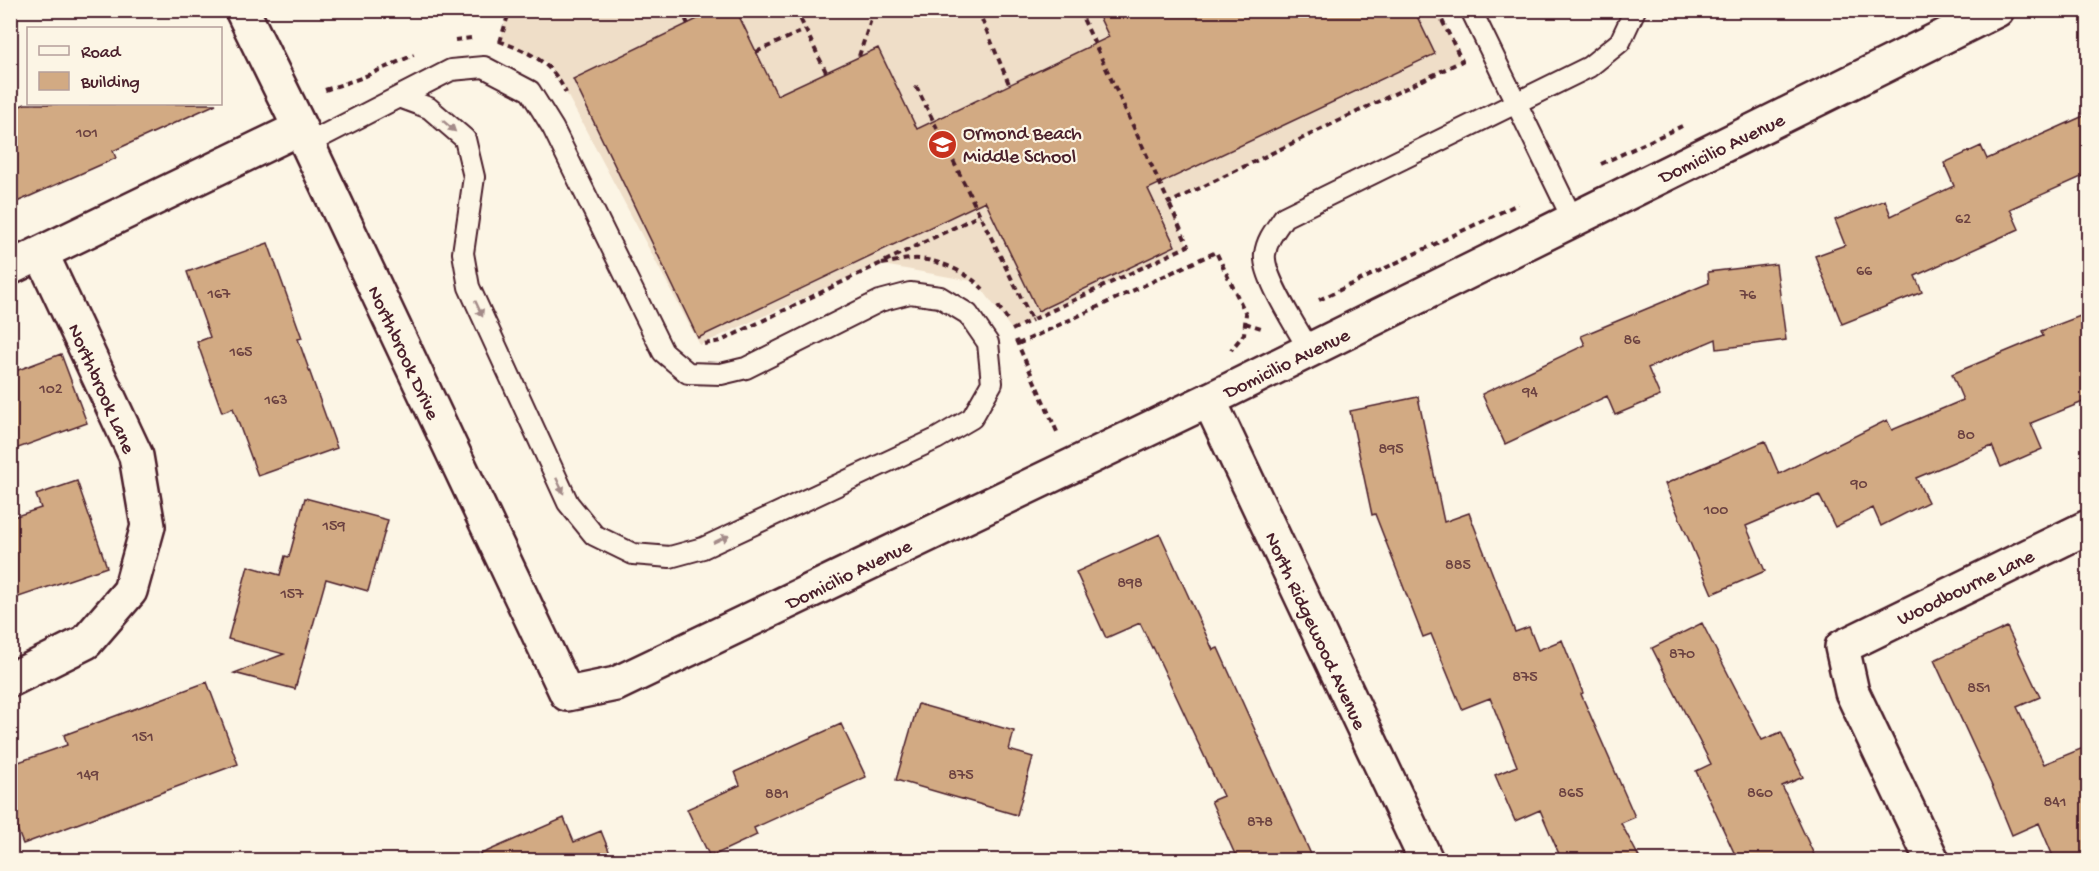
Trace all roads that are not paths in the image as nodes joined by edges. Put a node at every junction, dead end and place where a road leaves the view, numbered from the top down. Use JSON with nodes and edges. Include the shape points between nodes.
{"nodes":[{"id":1,"x":242,"y":10,"type":"edge"},
{"id":2,"x":1471,"y":10,"type":"edge"},
{"id":3,"x":1635,"y":10,"type":"edge"},
{"id":4,"x":1977,"y":15,"type":"edge"},
{"id":5,"x":399,"y":96,"type":"junction"},
{"id":6,"x":1516,"y":104,"type":"junction"},
{"id":7,"x":303,"y":136,"type":"junction"},
{"id":8,"x":1573,"y":220,"type":"junction"},
{"id":9,"x":41,"y":253,"type":"junction"},
{"id":10,"x":10,"y":268,"type":"edge"},
{"id":11,"x":1309,"y":350,"type":"junction"},
{"id":12,"x":1209,"y":400,"type":"junction"},
{"id":13,"x":2088,"y":526,"type":"edge"},
{"id":14,"x":10,"y":680,"type":"edge"},
{"id":15,"x":567,"y":694,"type":"joint"},
{"id":16,"x":1425,"y":861,"type":"edge"},
{"id":17,"x":1932,"y":861,"type":"edge"}],
"edges":[{"from":1,"to":7,"type":"street","name":"Northbrook Drive"},
{"from":2,"to":6,"type":"lane"},
{"from":3,"to":6,"type":"lane","via":[[1620,42],[1589,67]]},
{"from":4,"to":8,"type":"street","name":"Domicilio Avenue"},
{"from":5,"to":5,"type":"lane","one_way":true,"via":[[429,108],[465,139],[474,177],[464,253],[469,287],[568,503],[594,535],[633,554],[670,557],[703,548],[936,439],[972,418],[992,382],[988,343],[968,314],[940,297],[910,292],[880,302],[746,368],[721,374],[688,373],[663,352],[553,128],[530,91],[484,67],[451,70]]},
{"from":5,"to":7,"type":"lane"},
{"from":6,"to":8,"type":"lane"},
{"from":6,"to":11,"type":"lane","via":[[1284,217],[1269,238],[1264,256],[1270,281]]},
{"from":7,"to":9,"type":"street"},
{"from":7,"to":15,"type":"street","name":"Northbrook Drive"},
{"from":8,"to":11,"type":"street","name":"Domicilio Avenue"},
{"from":9,"to":10,"type":"street"},
{"from":9,"to":14,"type":"street","name":"Northbrook Lane","via":[[136,456],[148,526],[130,591],[86,642]]},
{"from":11,"to":12,"type":"street","name":"Domicilio Avenue"},
{"from":12,"to":15,"type":"street","name":"Domicilio Avenue","via":[[616,684]]},
{"from":12,"to":16,"type":"street","name":"North Ridgewood Avenue"},
{"from":13,"to":17,"type":"street","name":"Woodbourne Lane","via":[[1842,647],[1852,692]]}]}
